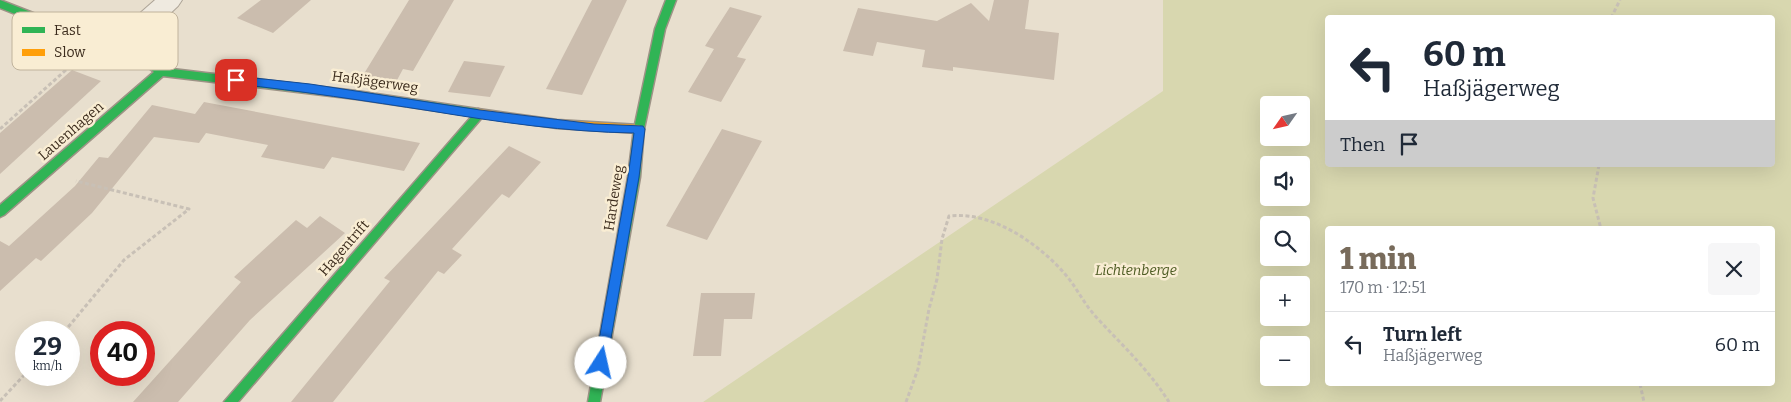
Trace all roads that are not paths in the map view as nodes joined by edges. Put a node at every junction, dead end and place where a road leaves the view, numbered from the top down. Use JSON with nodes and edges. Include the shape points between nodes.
{"nodes":[{"id":1,"x":170,"y":0,"type":"edge"},
{"id":2,"x":671,"y":0,"type":"edge"},
{"id":3,"x":0,"y":4,"type":"edge"},
{"id":4,"x":20,"y":12,"type":"edge"},
{"id":5,"x":154,"y":12,"type":"edge"},
{"id":6,"x":159,"y":70,"type":"edge"},
{"id":7,"x":161,"y":72,"type":"junction"},
{"id":8,"x":480,"y":114,"type":"junction"},
{"id":9,"x":640,"y":129,"type":"junction"},
{"id":10,"x":0,"y":212,"type":"edge"},
{"id":11,"x":230,"y":402,"type":"edge"},
{"id":12,"x":594,"y":402,"type":"edge"}],
"edges":[{"from":1,"to":5,"type":"street"},
{"from":2,"to":9,"type":"street","name":"Hardeweg","via":[[660,29]]},
{"from":3,"to":4,"type":"street","name":"Haßjägerweg"},
{"from":6,"to":7,"type":"street","name":"Haßjägerweg"},
{"from":7,"to":8,"type":"street","name":"Haßjägerweg","via":[[310,88]]},
{"from":7,"to":10,"type":"street","name":"Lauenhagen"},
{"from":8,"to":9,"type":"street","name":"Haßjägerweg","via":[[594,128]]},
{"from":8,"to":11,"type":"street","name":"Hagentrift"},
{"from":9,"to":12,"type":"street","name":"Hardeweg"}]}
